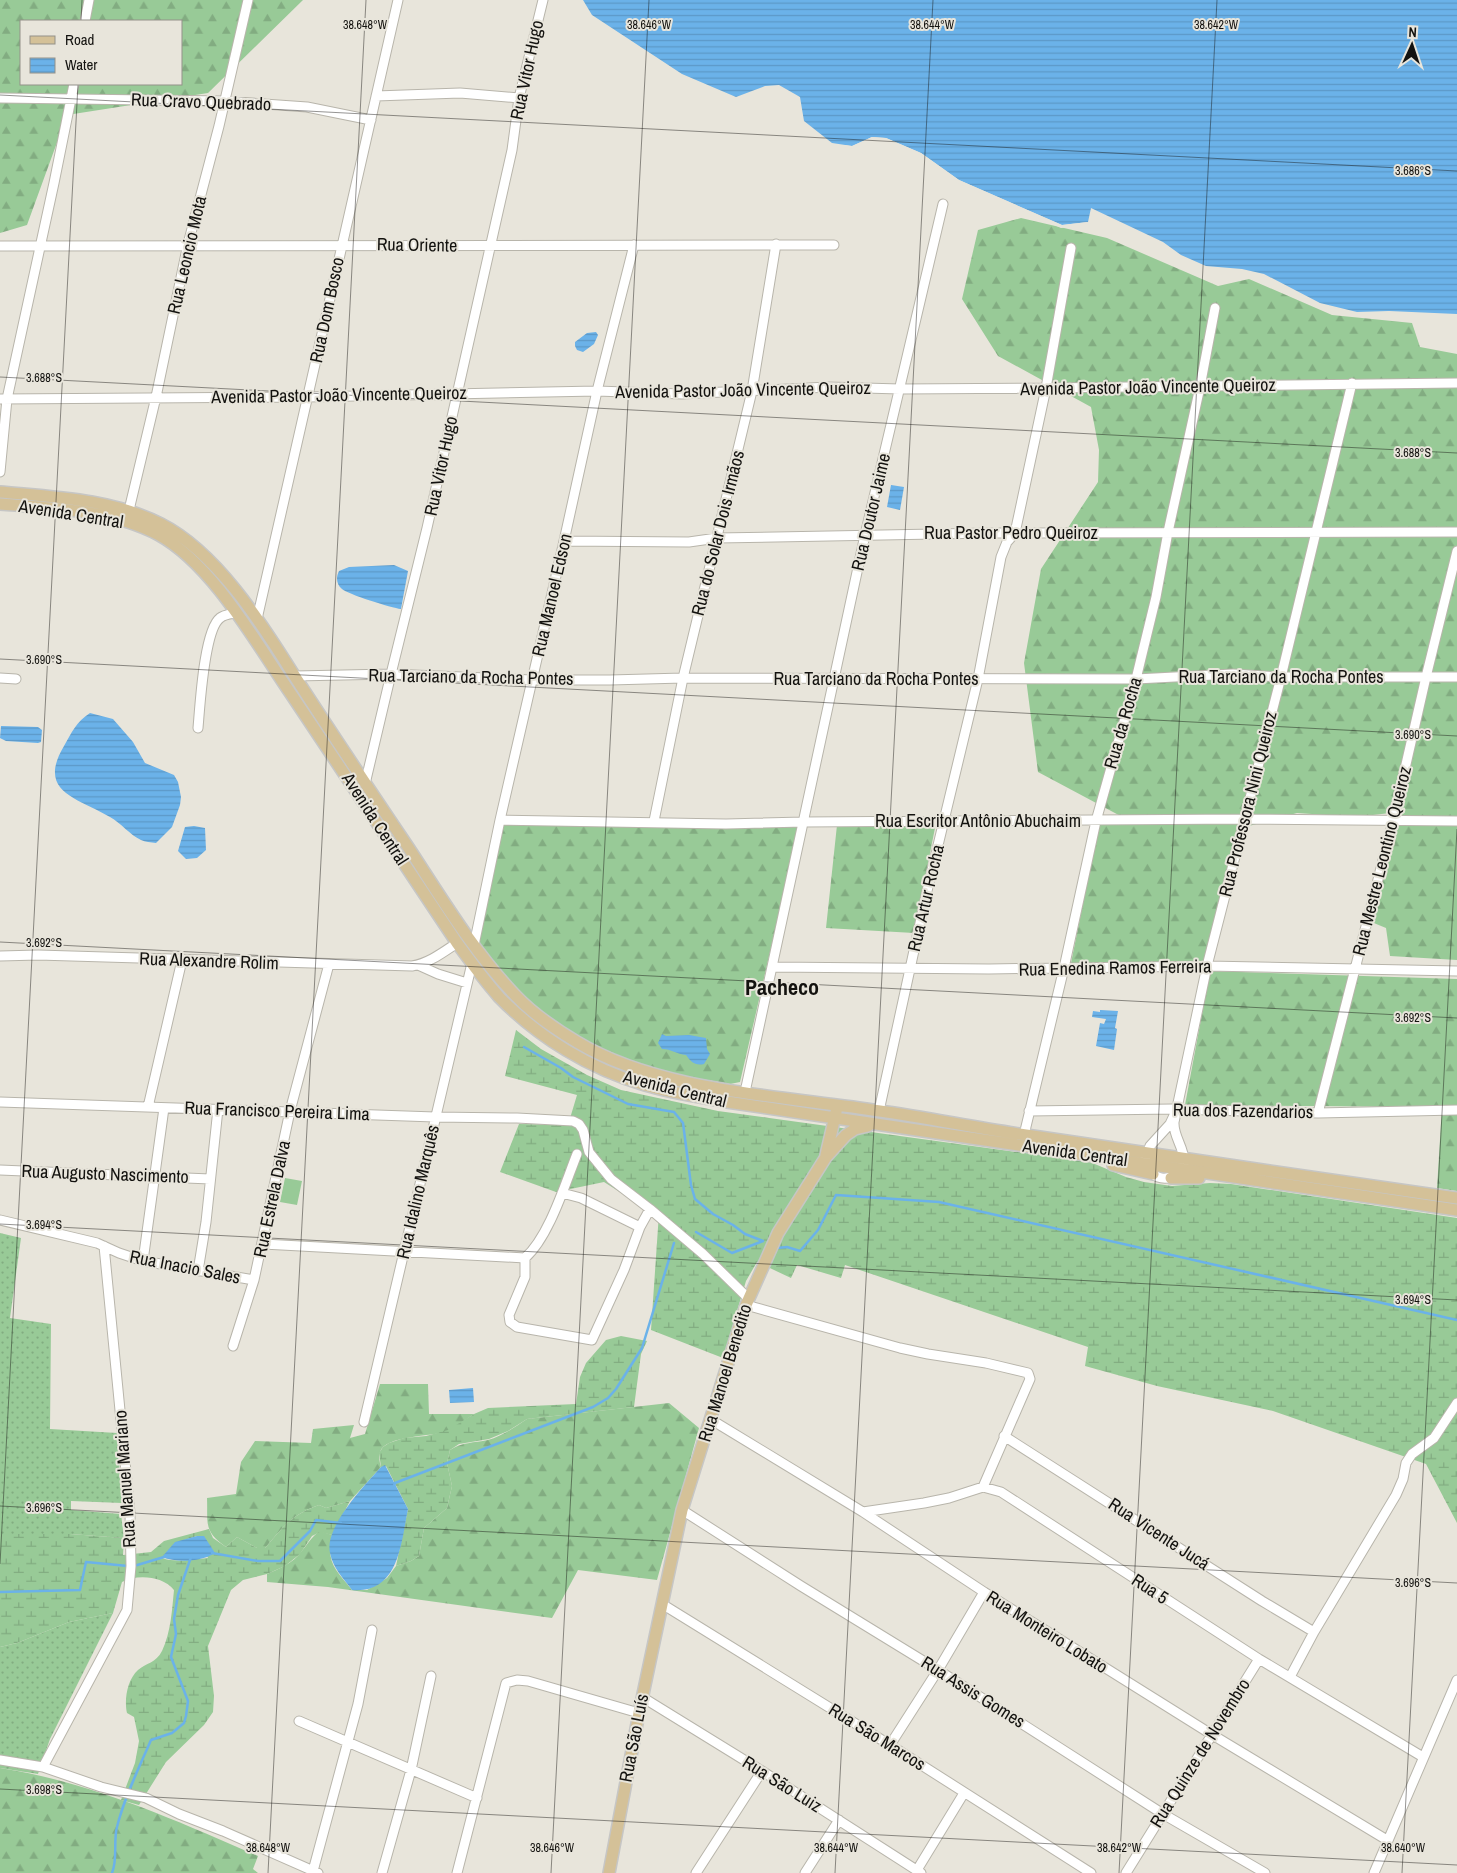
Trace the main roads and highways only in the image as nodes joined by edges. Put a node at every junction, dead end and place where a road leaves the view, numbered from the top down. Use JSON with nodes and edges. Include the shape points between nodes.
{"nodes":[{"id":1,"x":0,"y":492,"type":"edge"},
{"id":2,"x":0,"y":504,"type":"edge"},
{"id":3,"x":837,"y":1105,"type":"junction"},
{"id":4,"x":819,"y":1116,"type":"junction"},
{"id":5,"x":834,"y":1118,"type":"junction"},
{"id":6,"x":874,"y":1124,"type":"junction"},
{"id":7,"x":829,"y":1141,"type":"junction"},
{"id":8,"x":1155,"y":1142,"type":"road end"},
{"id":9,"x":1130,"y":1150,"type":"junction"},
{"id":10,"x":1090,"y":1156,"type":"junction"},
{"id":11,"x":826,"y":1157,"type":"junction"},
{"id":12,"x":1146,"y":1158,"type":"junction"},
{"id":13,"x":1152,"y":1174,"type":"road end"},
{"id":14,"x":1227,"y":1176,"type":"junction"},
{"id":15,"x":1171,"y":1178,"type":"road end"},
{"id":16,"x":1457,"y":1198,"type":"edge"},
{"id":17,"x":1457,"y":1210,"type":"edge"},
{"id":18,"x":662,"y":1604,"type":"joint"},
{"id":19,"x":608,"y":1873,"type":"edge"}],
"edges":[{"from":1,"to":3,"type":"main road","name":"Avenida Central","via":[[81,500],[129,510],[184,538],[215,565],[257,619],[474,945],[515,996],[549,1025],[627,1067],[695,1084]]},
{"from":2,"to":4,"type":"main road","name":"Avenida Central","via":[[78,512],[132,524],[157,535],[200,567],[347,777],[456,943],[498,995],[538,1032],[605,1070],[644,1085]]},
{"from":3,"to":5,"type":"main road","name":"Rua Manoel Benedito"},
{"from":3,"to":9,"type":"main road","name":"Avenida Central"},
{"from":4,"to":5,"type":"main road","name":"Avenida Central"},
{"from":4,"to":7,"type":"main road","via":[[827,1127]]},
{"from":5,"to":6,"type":"main road","name":"Avenida Central"},
{"from":5,"to":7,"type":"main road","name":"Rua Manoel Benedito"},
{"from":6,"to":10,"type":"main road","name":"Avenida Central"},
{"from":6,"to":11,"type":"main road","name":"Rua Manoel Benedito","via":[[846,1135]]},
{"from":7,"to":11,"type":"main road","name":"Rua Manoel Benedito"},
{"from":8,"to":9,"type":"main road"},
{"from":9,"to":12,"type":"main road","name":"Avenida Central"},
{"from":10,"to":12,"type":"main road","name":"Avenida Central"},
{"from":10,"to":13,"type":"main road","via":[[1120,1168]]},
{"from":11,"to":18,"type":"main road","name":"Rua Manoel Benedito","via":[[778,1232],[747,1302],[682,1510]]},
{"from":12,"to":14,"type":"main road","name":"Avenida Central","via":[[1181,1170]]},
{"from":12,"to":16,"type":"main road","name":"Avenida Central","via":[[1182,1152],[1222,1163]]},
{"from":14,"to":15,"type":"main road"},
{"from":14,"to":17,"type":"main road","name":"Avenida Central"},
{"from":18,"to":19,"type":"main road","name":"Rua São Luís"}]}
